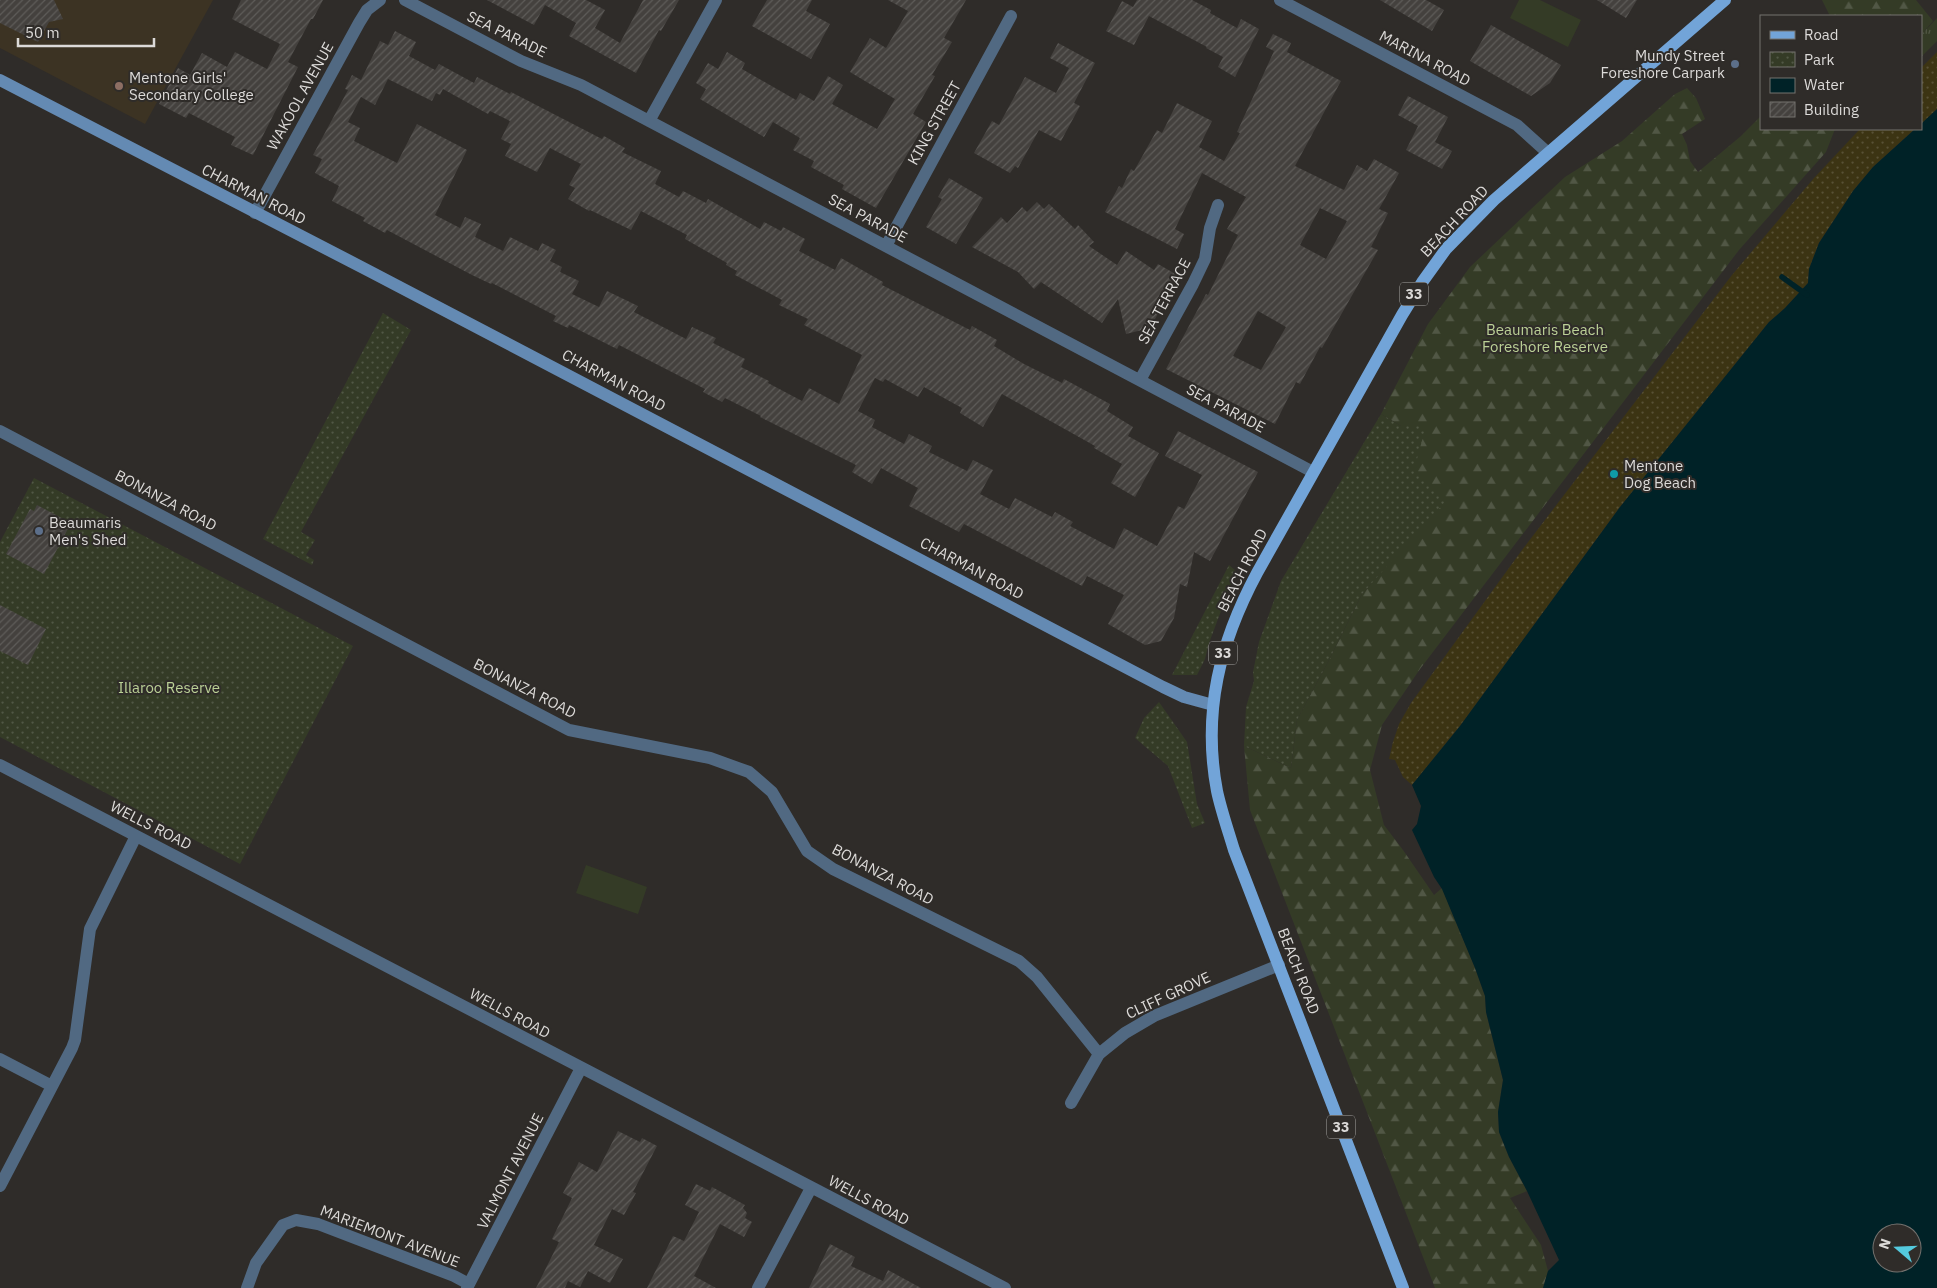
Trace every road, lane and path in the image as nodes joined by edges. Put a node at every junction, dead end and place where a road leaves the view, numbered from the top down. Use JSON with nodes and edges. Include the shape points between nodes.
{"nodes":[{"id":1,"x":380,"y":0,"type":"edge"},
{"id":2,"x":405,"y":0,"type":"edge"},
{"id":3,"x":716,"y":0,"type":"edge"},
{"id":4,"x":1280,"y":0,"type":"edge"},
{"id":5,"x":1725,"y":0,"type":"edge"},
{"id":6,"x":1011,"y":16,"type":"dead end"},
{"id":7,"x":0,"y":80,"type":"edge"},
{"id":8,"x":649,"y":121,"type":"junction"},
{"id":9,"x":1548,"y":153,"type":"junction"},
{"id":10,"x":1218,"y":205,"type":"dead end"},
{"id":11,"x":255,"y":213,"type":"junction"},
{"id":12,"x":886,"y":246,"type":"junction"},
{"id":13,"x":1140,"y":380,"type":"junction"},
{"id":14,"x":0,"y":431,"type":"edge"},
{"id":15,"x":1313,"y":472,"type":"junction"},
{"id":16,"x":1213,"y":705,"type":"junction"},
{"id":17,"x":0,"y":765,"type":"edge"},
{"id":18,"x":136,"y":836,"type":"junction"},
{"id":19,"x":1280,"y":965,"type":"junction"},
{"id":20,"x":1099,"y":1054,"type":"junction"},
{"id":21,"x":0,"y":1059,"type":"edge"},
{"id":22,"x":581,"y":1068,"type":"junction"},
{"id":23,"x":52,"y":1086,"type":"junction"},
{"id":24,"x":1071,"y":1103,"type":"dead end"},
{"id":25,"x":0,"y":1186,"type":"edge"},
{"id":26,"x":811,"y":1188,"type":"junction"},
{"id":27,"x":468,"y":1286,"type":"edge"},
{"id":28,"x":247,"y":1288,"type":"edge"},
{"id":29,"x":758,"y":1288,"type":"edge"},
{"id":30,"x":1005,"y":1288,"type":"edge"},
{"id":31,"x":1403,"y":1288,"type":"edge"}],
"edges":[{"from":1,"to":11,"type":"street","name":"WAKOOL AVENUE","via":[[366,10],[358,23]]},
{"from":2,"to":8,"type":"street","name":"SEA PARADE","via":[[521,61],[566,78]]},
{"from":3,"to":8,"type":"street"},
{"from":4,"to":9,"type":"street","name":"MARINA ROAD","via":[[1517,125]]},
{"from":5,"to":9,"type":"main road","name":"BEACH ROAD","number":"33"},
{"from":6,"to":12,"type":"street","name":"KING STREET"},
{"from":7,"to":11,"type":"main road","name":"CHARMAN ROAD"},
{"from":8,"to":12,"type":"street","name":"SEA PARADE"},
{"from":9,"to":15,"type":"main road","name":"BEACH ROAD","number":"33","via":[[1494,200],[1437,262],[1398,322]]},
{"from":10,"to":13,"type":"street","name":"SEA TERRACE","via":[[1205,259]]},
{"from":11,"to":16,"type":"main road","name":"CHARMAN ROAD","via":[[1163,688]]},
{"from":12,"to":13,"type":"street","name":"SEA PARADE"},
{"from":13,"to":15,"type":"street","name":"SEA PARADE"},
{"from":14,"to":20,"type":"street","name":"BONANZA ROAD","via":[[569,730],[710,758],[749,772],[772,792],[807,850],[833,869],[1019,961],[1037,977]]},
{"from":15,"to":16,"type":"main road","name":"BEACH ROAD","number":"33","via":[[1238,610],[1223,650]]},
{"from":16,"to":19,"type":"main road","name":"BEACH ROAD","number":"33","via":[[1212,744],[1219,797],[1234,850]]},
{"from":17,"to":18,"type":"street","name":"WELLS ROAD"},
{"from":18,"to":22,"type":"street","name":"WELLS ROAD"},
{"from":18,"to":23,"type":"street","via":[[90,929],[75,1040]]},
{"from":19,"to":20,"type":"street","name":"CLIFF GROVE","via":[[1154,1016]]},
{"from":19,"to":31,"type":"main road","name":"BEACH ROAD","number":"33"},
{"from":20,"to":24,"type":"street","name":"CLIFF GROVE"},
{"from":21,"to":23,"type":"street"},
{"from":22,"to":26,"type":"street","name":"WELLS ROAD"},
{"from":22,"to":27,"type":"street","name":"VALMONT AVENUE"},
{"from":23,"to":25,"type":"street"},
{"from":26,"to":29,"type":"street"},
{"from":26,"to":30,"type":"street","name":"WELLS ROAD"},
{"from":27,"to":28,"type":"street","name":"MARIEMONT AVENUE","via":[[454,1276],[318,1224],[296,1220],[283,1226],[272,1241],[256,1264]]}]}
